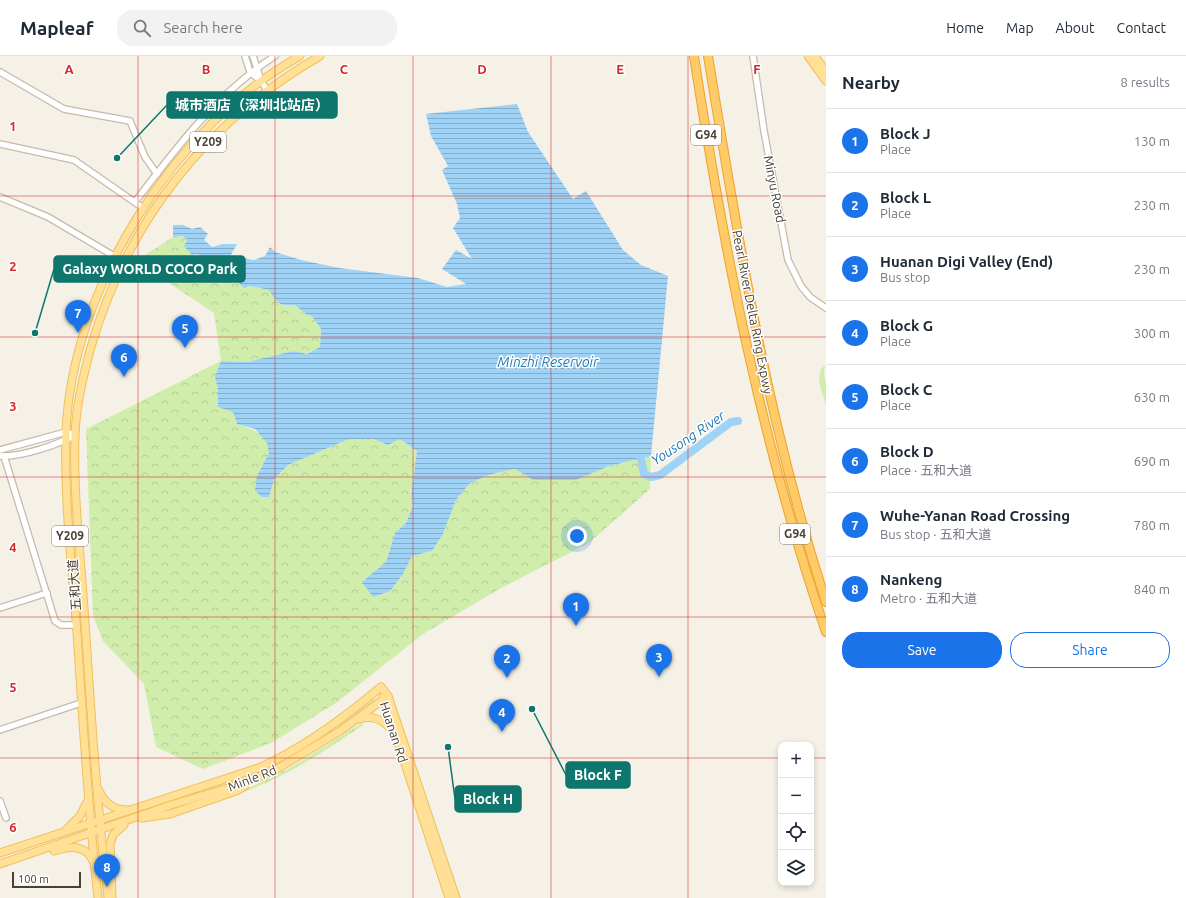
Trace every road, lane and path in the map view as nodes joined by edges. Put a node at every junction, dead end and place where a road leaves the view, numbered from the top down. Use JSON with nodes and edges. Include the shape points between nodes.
{"nodes":[{"id":1,"x":245,"y":56,"type":"edge"},
{"id":2,"x":254,"y":56,"type":"edge"},
{"id":3,"x":275,"y":56,"type":"edge"},
{"id":4,"x":300,"y":56,"type":"edge"},
{"id":5,"x":320,"y":56,"type":"edge"},
{"id":6,"x":694,"y":56,"type":"edge"},
{"id":7,"x":708,"y":56,"type":"edge"},
{"id":8,"x":753,"y":56,"type":"edge"},
{"id":9,"x":808,"y":56,"type":"edge"},
{"id":10,"x":814,"y":56,"type":"edge"},
{"id":11,"x":258,"y":67,"type":"junction"},
{"id":12,"x":0,"y":72,"type":"edge"},
{"id":13,"x":250,"y":72,"type":"junction"},
{"id":14,"x":826,"y":72,"type":"edge"},
{"id":15,"x":261,"y":81,"type":"junction"},
{"id":16,"x":826,"y":81,"type":"edge"},
{"id":17,"x":267,"y":90,"type":"junction"},
{"id":18,"x":0,"y":144,"type":"edge"},
{"id":19,"x":157,"y":174,"type":"junction"},
{"id":20,"x":0,"y":197,"type":"edge"},
{"id":21,"x":135,"y":202,"type":"junction"},
{"id":22,"x":143,"y":208,"type":"junction"},
{"id":23,"x":114,"y":256,"type":"junction"},
{"id":24,"x":826,"y":308,"type":"edge"},
{"id":25,"x":66,"y":432,"type":"junction"},
{"id":26,"x":75,"y":435,"type":"junction"},
{"id":27,"x":66,"y":440,"type":"junction"},
{"id":28,"x":0,"y":448,"type":"edge"},
{"id":29,"x":2,"y":456,"type":"edge"},
{"id":30,"x":47,"y":593,"type":"junction"},
{"id":31,"x":826,"y":602,"type":"edge"},
{"id":32,"x":0,"y":608,"type":"edge"},
{"id":33,"x":76,"y":625,"type":"junction"},
{"id":34,"x":826,"y":632,"type":"edge"},
{"id":35,"x":382,"y":687,"type":"joint"},
{"id":36,"x":385,"y":698,"type":"junction"},
{"id":37,"x":81,"y":703,"type":"junction"},
{"id":38,"x":353,"y":721,"type":"junction"},
{"id":39,"x":0,"y":730,"type":"edge"},
{"id":40,"x":394,"y":732,"type":"junction"},
{"id":41,"x":96,"y":780,"type":"junction"},
{"id":42,"x":88,"y":794,"type":"junction"},
{"id":43,"x":0,"y":802,"type":"edge"},
{"id":44,"x":134,"y":809,"type":"junction"},
{"id":45,"x":6,"y":818,"type":"dead end"},
{"id":46,"x":132,"y":819,"type":"junction"},
{"id":47,"x":100,"y":821,"type":"junction"},
{"id":48,"x":91,"y":824,"type":"junction"},
{"id":49,"x":101,"y":831,"type":"junction"},
{"id":50,"x":59,"y":834,"type":"junction"},
{"id":51,"x":92,"y":834,"type":"junction"},
{"id":52,"x":25,"y":845,"type":"junction"},
{"id":53,"x":0,"y":853,"type":"edge"},
{"id":54,"x":28,"y":855,"type":"junction"},
{"id":55,"x":0,"y":864,"type":"edge"},
{"id":56,"x":94,"y":865,"type":"junction"},
{"id":57,"x":98,"y":898,"type":"edge"},
{"id":58,"x":108,"y":898,"type":"edge"},
{"id":59,"x":112,"y":898,"type":"edge"},
{"id":60,"x":449,"y":898,"type":"edge"},
{"id":61,"x":456,"y":898,"type":"edge"}],
"edges":[{"from":1,"to":13,"type":"street"},
{"from":2,"to":11,"type":"street"},
{"from":3,"to":11,"type":"street"},
{"from":4,"to":15,"type":"main road","number":"Y209"},
{"from":5,"to":17,"type":"main road","number":"Y209"},
{"from":6,"to":34,"type":"highway","number":"G94","via":[[732,275],[762,410],[796,540]]},
{"from":7,"to":31,"type":"highway","name":"Pearl River Delta Ring Expwy","number":"G94","via":[[743,269],[773,412]]},
{"from":8,"to":24,"type":"street","name":"Minyu Road","via":[[788,260],[801,286],[810,297]]},
{"from":9,"to":16,"type":"main road"},
{"from":10,"to":14,"type":"main road"},
{"from":11,"to":13,"type":"street"},
{"from":11,"to":15,"type":"street"},
{"from":12,"to":19,"type":"street","via":[[64,109],[130,120],[145,157]]},
{"from":13,"to":15,"type":"street"},
{"from":13,"to":19,"type":"street","via":[[203,118]]},
{"from":15,"to":17,"type":"street"},
{"from":15,"to":22,"type":"main road","number":"Y209","via":[[232,104],[208,128]]},
{"from":17,"to":26,"type":"main road","name":"五和大道","number":"Y209","via":[[240,111],[194,158],[156,206],[126,256],[105,304],[90,351],[80,389]]},
{"from":18,"to":21,"type":"street","via":[[74,160]]},
{"from":19,"to":21,"type":"street"},
{"from":20,"to":23,"type":"street","via":[[48,217]]},
{"from":21,"to":22,"type":"street"},
{"from":22,"to":23,"type":"main road","number":"Y209"},
{"from":23,"to":25,"type":"main road","name":"五和大道","number":"Y209","via":[[86,325],[71,386]]},
{"from":25,"to":26,"type":"street"},
{"from":25,"to":27,"type":"main road","name":"五和大道","number":"Y209"},
{"from":25,"to":28,"type":"street"},
{"from":26,"to":27,"type":"street"},
{"from":26,"to":41,"type":"main road","name":"五和大道","number":"Y209","via":[[77,503]]},
{"from":27,"to":29,"type":"street","via":[[14,456]]},
{"from":27,"to":33,"type":"main road","name":"五和大道","number":"Y209"},
{"from":29,"to":30,"type":"street"},
{"from":30,"to":32,"type":"street"},
{"from":30,"to":33,"type":"street","via":[[58,624]]},
{"from":33,"to":37,"type":"main road","name":"五和大道","number":"Y209"},
{"from":35,"to":36,"type":"main road","name":"Huanan Rd"},
{"from":35,"to":44,"type":"main road","name":"Minle Rd","via":[[335,723],[280,758],[242,774]]},
{"from":36,"to":38,"type":"main road","name":"Minle Rd"},
{"from":36,"to":40,"type":"main road","name":"Huanan Rd"},
{"from":36,"to":61,"type":"main road","name":"Huanan Rd"},
{"from":37,"to":39,"type":"street"},
{"from":37,"to":42,"type":"main road","name":"五和大道","number":"Y209"},
{"from":38,"to":40,"type":"main road","via":[[376,718],[385,722]]},
{"from":38,"to":46,"type":"main road","name":"Minle Rd","via":[[290,762],[256,778]]},
{"from":40,"to":60,"type":"main road","name":"Huanan Rd"},
{"from":41,"to":44,"type":"main road","via":[[101,794],[110,806],[120,810]]},
{"from":41,"to":47,"type":"main road","name":"五和大道","number":"Y209"},
{"from":42,"to":48,"type":"main road","name":"五和大道","number":"Y209"},
{"from":42,"to":50,"type":"main road","via":[[87,803],[80,816],[68,829]]},
{"from":43,"to":45,"type":"street"},
{"from":44,"to":47,"type":"main road","name":"Minle Rd"},
{"from":46,"to":49,"type":"main road","name":"Minle Rd"},
{"from":46,"to":59,"type":"main road","via":[[116,831],[110,844]]},
{"from":47,"to":48,"type":"main road","name":"Minle Rd"},
{"from":47,"to":49,"type":"main road","name":"五和大道","number":"Y209"},
{"from":48,"to":50,"type":"main road","name":"Minle Rd"},
{"from":48,"to":51,"type":"main road","name":"五和大道","number":"Y209"},
{"from":49,"to":51,"type":"main road","name":"Minle Rd"},
{"from":49,"to":58,"type":"main road","name":"五和大道","number":"Y209"},
{"from":50,"to":52,"type":"main road","name":"Minle Rd"},
{"from":51,"to":54,"type":"main road","name":"Minle Rd"},
{"from":51,"to":56,"type":"main road","name":"五和大道","number":"Y209"},
{"from":52,"to":53,"type":"main road","name":"Minle Rd"},
{"from":52,"to":54,"type":"main road"},
{"from":54,"to":55,"type":"main road"},
{"from":54,"to":56,"type":"main road","via":[[74,847],[87,852]]},
{"from":56,"to":57,"type":"main road","name":"五和大道","number":"Y209"}]}
